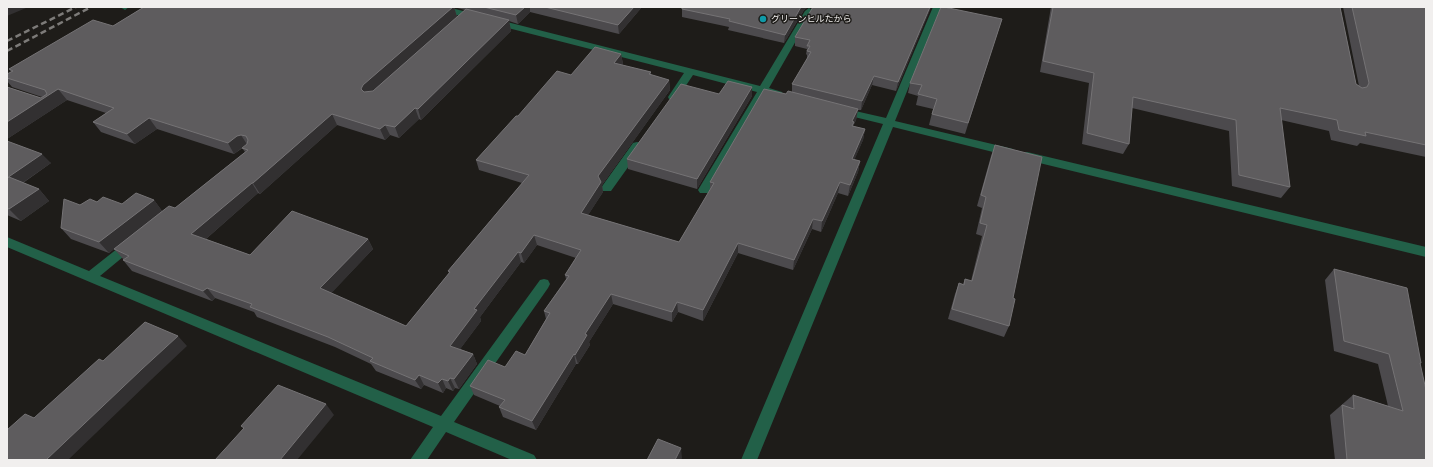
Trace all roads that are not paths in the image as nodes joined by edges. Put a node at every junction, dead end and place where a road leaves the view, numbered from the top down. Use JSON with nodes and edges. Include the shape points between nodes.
{"nodes":[{"id":1,"x":436,"y":7,"type":"edge"},
{"id":2,"x":937,"y":7,"type":"edge"},
{"id":3,"x":809,"y":11,"type":"edge"},
{"id":4,"x":690,"y":72,"type":"junction"},
{"id":5,"x":762,"y":90,"type":"junction"},
{"id":6,"x":785,"y":96,"type":"edge"},
{"id":7,"x":667,"y":104,"type":"edge"},
{"id":8,"x":830,"y":108,"type":"edge"},
{"id":9,"x":890,"y":123,"type":"junction"},
{"id":10,"x":644,"y":137,"type":"edge"},
{"id":11,"x":607,"y":188,"type":"dead end"},
{"id":12,"x":704,"y":190,"type":"dead end"},
{"id":13,"x":139,"y":238,"type":"edge"},
{"id":14,"x":7,"y":242,"type":"edge"},
{"id":15,"x":1426,"y":252,"type":"edge"},
{"id":16,"x":90,"y":277,"type":"junction"},
{"id":17,"x":544,"y":284,"type":"dead end"},
{"id":18,"x":444,"y":424,"type":"junction"},
{"id":19,"x":418,"y":460,"type":"edge"},
{"id":20,"x":529,"y":460,"type":"edge"},
{"id":21,"x":749,"y":460,"type":"edge"}],
"edges":[{"from":1,"to":4,"type":"street","via":[[463,17]]},
{"from":2,"to":9,"type":"street"},
{"from":3,"to":5,"type":"street"},
{"from":4,"to":5,"type":"street"},
{"from":4,"to":7,"type":"street"},
{"from":5,"to":6,"type":"street"},
{"from":5,"to":12,"type":"street"},
{"from":8,"to":9,"type":"street"},
{"from":9,"to":15,"type":"street"},
{"from":9,"to":21,"type":"street"},
{"from":10,"to":11,"type":"street"},
{"from":13,"to":16,"type":"street"},
{"from":14,"to":16,"type":"street"},
{"from":16,"to":18,"type":"street"},
{"from":17,"to":18,"type":"street"},
{"from":18,"to":19,"type":"street"},
{"from":18,"to":20,"type":"street"}]}
